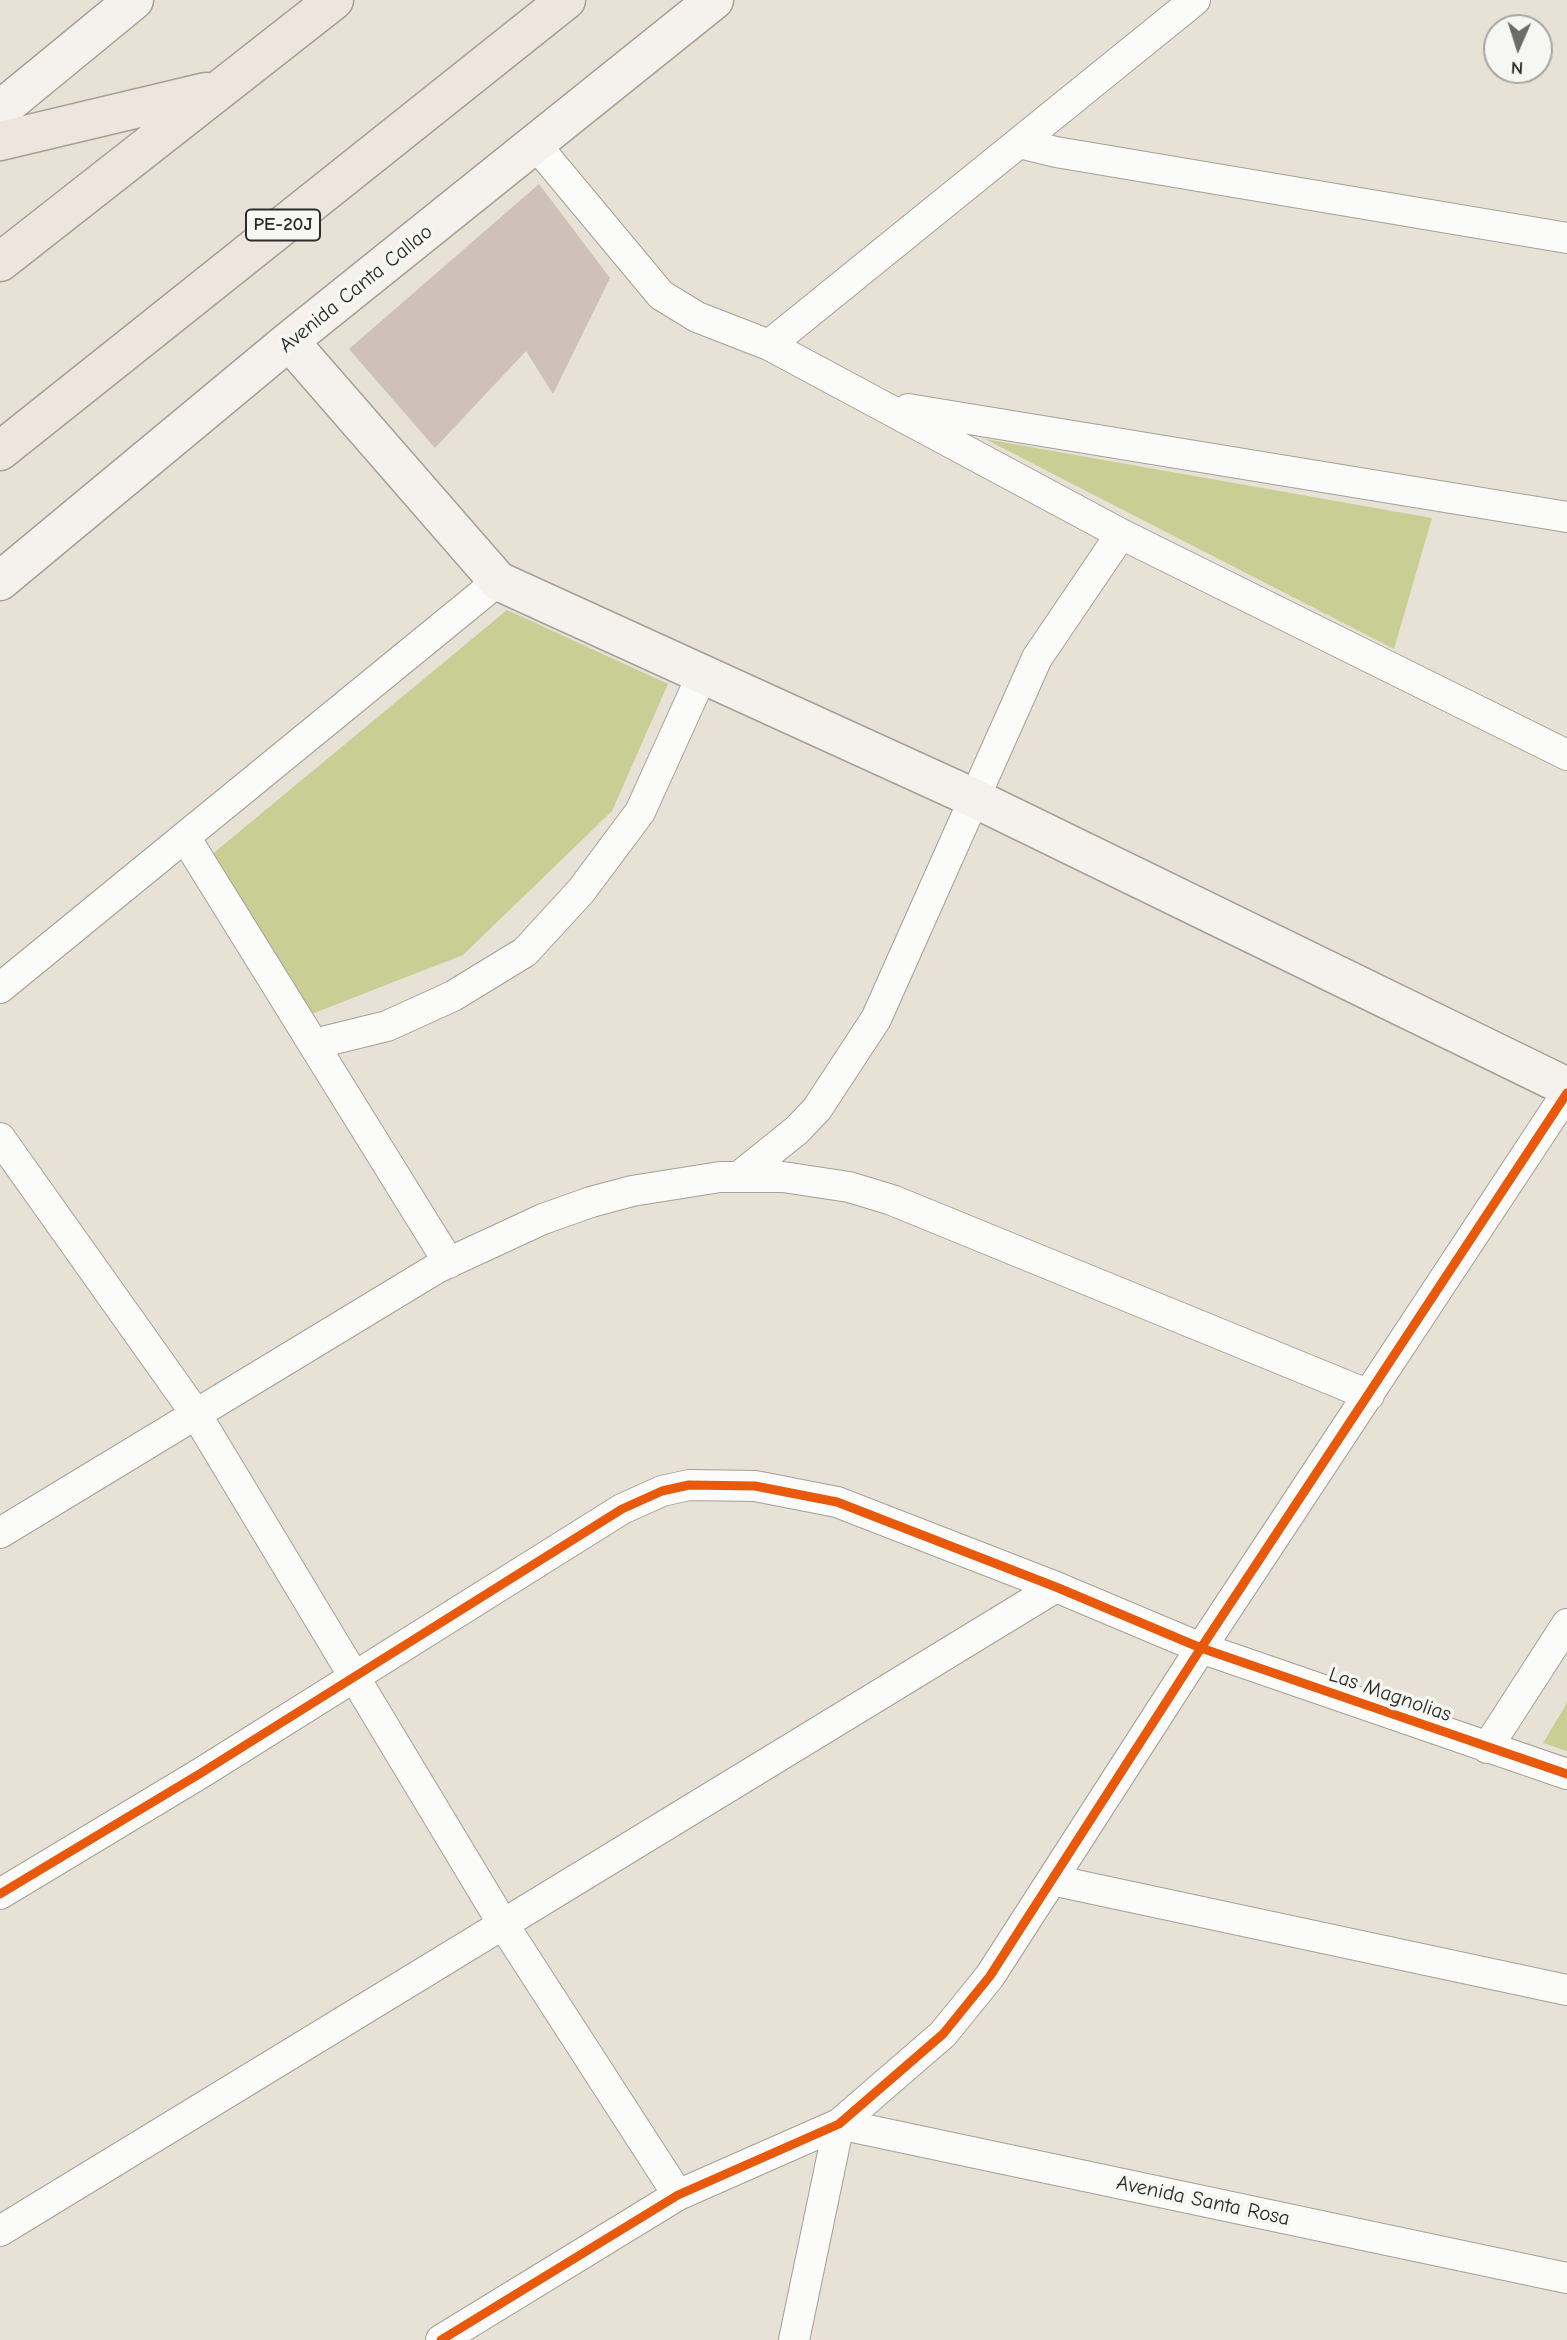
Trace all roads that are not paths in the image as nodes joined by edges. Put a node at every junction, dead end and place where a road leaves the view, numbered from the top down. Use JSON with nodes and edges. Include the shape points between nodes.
{"nodes":[{"id":1,"x":134,"y":0,"type":"edge"},
{"id":2,"x":334,"y":0,"type":"edge"},
{"id":3,"x":566,"y":0,"type":"edge"},
{"id":4,"x":714,"y":0,"type":"edge"},
{"id":5,"x":1195,"y":0,"type":"edge"},
{"id":6,"x":218,"y":89,"type":"junction"},
{"id":7,"x":0,"y":110,"type":"edge"},
{"id":8,"x":0,"y":141,"type":"edge"},
{"id":9,"x":1019,"y":143,"type":"junction"},
{"id":10,"x":536,"y":145,"type":"junction"},
{"id":11,"x":1567,"y":238,"type":"edge"},
{"id":12,"x":0,"y":262,"type":"edge"},
{"id":13,"x":289,"y":341,"type":"junction"},
{"id":14,"x":769,"y":345,"type":"junction"},
{"id":15,"x":884,"y":405,"type":"junction"},
{"id":16,"x":0,"y":451,"type":"edge"},
{"id":17,"x":1567,"y":517,"type":"edge"},
{"id":18,"x":1121,"y":534,"type":"junction"},
{"id":19,"x":0,"y":581,"type":"edge"},
{"id":20,"x":498,"y":581,"type":"junction"},
{"id":21,"x":703,"y":673,"type":"junction"},
{"id":22,"x":1567,"y":755,"type":"edge"},
{"id":23,"x":976,"y":799,"type":"junction"},
{"id":24,"x":186,"y":837,"type":"junction"},
{"id":25,"x":0,"y":988,"type":"edge"},
{"id":26,"x":314,"y":1044,"type":"junction"},
{"id":27,"x":1567,"y":1087,"type":"edge"},
{"id":28,"x":1567,"y":1093,"type":"edge"},
{"id":29,"x":0,"y":1138,"type":"edge"},
{"id":30,"x":741,"y":1175,"type":"junction"},
{"id":31,"x":449,"y":1262,"type":"junction"},
{"id":32,"x":1369,"y":1395,"type":"junction"},
{"id":33,"x":196,"y":1413,"type":"junction"},
{"id":34,"x":0,"y":1533,"type":"edge"},
{"id":35,"x":1056,"y":1587,"type":"junction"},
{"id":36,"x":1567,"y":1625,"type":"edge"},
{"id":37,"x":1201,"y":1648,"type":"junction"},
{"id":38,"x":353,"y":1678,"type":"junction"},
{"id":39,"x":1487,"y":1748,"type":"junction"},
{"id":40,"x":1567,"y":1774,"type":"edge"},
{"id":41,"x":1052,"y":1880,"type":"junction"},
{"id":42,"x":0,"y":1894,"type":"edge"},
{"id":43,"x":503,"y":1924,"type":"junction"},
{"id":44,"x":1567,"y":1990,"type":"edge"},
{"id":45,"x":839,"y":2124,"type":"junction"},
{"id":46,"x":678,"y":2195,"type":"junction"},
{"id":47,"x":0,"y":2231,"type":"edge"},
{"id":48,"x":1567,"y":2278,"type":"edge"},
{"id":49,"x":441,"y":2340,"type":"edge"},
{"id":50,"x":794,"y":2340,"type":"edge"}],
"edges":[{"from":1,"to":7,"type":"street"},
{"from":2,"to":6,"type":"highway"},
{"from":3,"to":16,"type":"highway","number":"PE-20J"},
{"from":4,"to":10,"type":"street","name":"Avenida Canta Callao"},
{"from":5,"to":9,"type":"street"},
{"from":6,"to":8,"type":"highway"},
{"from":6,"to":12,"type":"highway"},
{"from":9,"to":11,"type":"street"},
{"from":9,"to":14,"type":"street"},
{"from":10,"to":13,"type":"street","name":"Avenida Canta Callao"},
{"from":10,"to":14,"type":"street","via":[[661,295],[697,317]]},
{"from":13,"to":19,"type":"street","name":"Avenida Canta Callao"},
{"from":13,"to":20,"type":"street"},
{"from":14,"to":15,"type":"street"},
{"from":15,"to":17,"type":"street"},
{"from":15,"to":18,"type":"street"},
{"from":18,"to":22,"type":"street"},
{"from":18,"to":23,"type":"street","via":[[1037,658]]},
{"from":20,"to":21,"type":"street"},
{"from":20,"to":24,"type":"street"},
{"from":21,"to":23,"type":"street"},
{"from":21,"to":26,"type":"street","via":[[640,812],[581,891],[525,952],[453,996],[387,1026]]},
{"from":23,"to":27,"type":"street"},
{"from":23,"to":30,"type":"street","via":[[876,1019],[817,1109]]},
{"from":24,"to":25,"type":"street"},
{"from":24,"to":26,"type":"street"},
{"from":26,"to":31,"type":"street"},
{"from":28,"to":32,"type":"street"},
{"from":29,"to":33,"type":"street"},
{"from":30,"to":31,"type":"street","via":[[632,1191],[591,1202]]},
{"from":30,"to":32,"type":"street","via":[[826,1184],[892,1200]]},
{"from":31,"to":33,"type":"street"},
{"from":32,"to":37,"type":"street"},
{"from":33,"to":34,"type":"street"},
{"from":33,"to":38,"type":"street"},
{"from":35,"to":37,"type":"street","name":"Las Magnolias"},
{"from":35,"to":38,"type":"street","name":"Las Magnolias","via":[[837,1503],[755,1486],[689,1485],[622,1509]]},
{"from":35,"to":43,"type":"street"},
{"from":36,"to":39,"type":"street"},
{"from":37,"to":39,"type":"street","name":"Las Magnolias"},
{"from":37,"to":41,"type":"street"},
{"from":38,"to":42,"type":"street","name":"Las Magnolias"},
{"from":38,"to":43,"type":"street"},
{"from":39,"to":40,"type":"street","name":"Las Magnolias"},
{"from":41,"to":44,"type":"street"},
{"from":41,"to":45,"type":"street","via":[[990,1976],[943,2034]]},
{"from":43,"to":46,"type":"street"},
{"from":43,"to":47,"type":"street"},
{"from":45,"to":46,"type":"street"},
{"from":45,"to":48,"type":"street","name":"Avenida Santa Rosa"},
{"from":45,"to":50,"type":"street"},
{"from":46,"to":49,"type":"street"}]}
